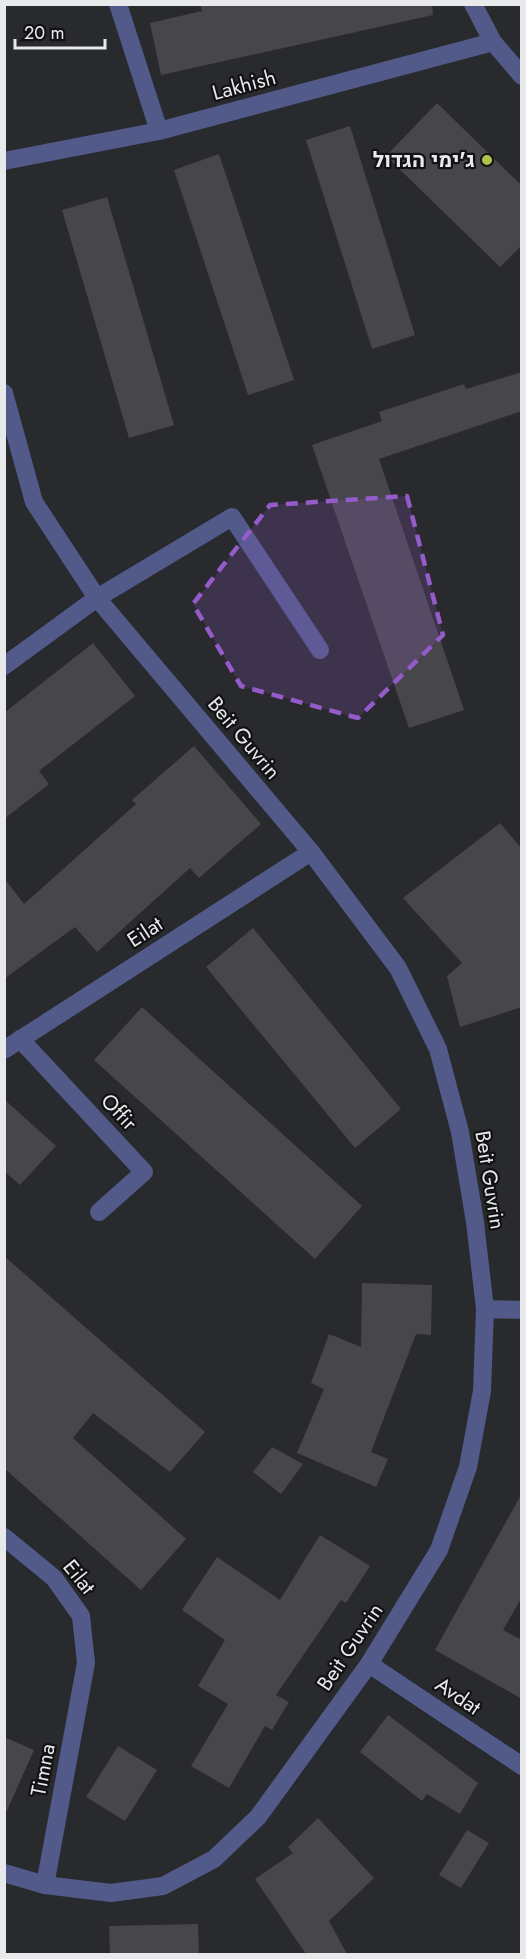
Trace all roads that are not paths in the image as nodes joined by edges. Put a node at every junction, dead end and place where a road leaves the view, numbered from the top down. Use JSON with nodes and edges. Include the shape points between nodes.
{"nodes":[{"id":1,"x":118,"y":4,"type":"edge"},
{"id":2,"x":473,"y":4,"type":"edge"},
{"id":3,"x":493,"y":42,"type":"junction"},
{"id":4,"x":522,"y":76,"type":"edge"},
{"id":5,"x":159,"y":131,"type":"junction"},
{"id":6,"x":4,"y":161,"type":"edge"},
{"id":7,"x":4,"y":393,"type":"edge"},
{"id":8,"x":97,"y":598,"type":"junction"},
{"id":9,"x":320,"y":651,"type":"dead end"},
{"id":10,"x":4,"y":666,"type":"edge"},
{"id":11,"x":311,"y":852,"type":"junction"},
{"id":12,"x":20,"y":1039,"type":"junction"},
{"id":13,"x":4,"y":1050,"type":"edge"},
{"id":14,"x":99,"y":1212,"type":"dead end"},
{"id":15,"x":485,"y":1309,"type":"junction"},
{"id":16,"x":522,"y":1310,"type":"edge"},
{"id":17,"x":4,"y":1537,"type":"edge"},
{"id":18,"x":86,"y":1663,"type":"joint"},
{"id":19,"x":369,"y":1664,"type":"junction"},
{"id":20,"x":522,"y":1766,"type":"edge"},
{"id":21,"x":4,"y":1873,"type":"edge"},
{"id":22,"x":45,"y":1885,"type":"junction"}],
"edges":[{"from":1,"to":5,"type":"street"},
{"from":2,"to":3,"type":"street"},
{"from":3,"to":4,"type":"street"},
{"from":3,"to":5,"type":"street","name":"Lakhish"},
{"from":5,"to":6,"type":"street","name":"Lakhish"},
{"from":7,"to":8,"type":"street","name":"Beit Guvrin","via":[[34,502]]},
{"from":8,"to":9,"type":"street","via":[[232,517]]},
{"from":8,"to":10,"type":"street"},
{"from":8,"to":11,"type":"street","name":"Beit Guvrin"},
{"from":11,"to":12,"type":"street","name":"Eilat"},
{"from":11,"to":15,"type":"street","name":"Beit Guvrin","via":[[398,968],[438,1049],[460,1132]]},
{"from":12,"to":13,"type":"street","name":"Eilat"},
{"from":12,"to":14,"type":"street","name":"Offir","via":[[144,1172]]},
{"from":15,"to":16,"type":"street"},
{"from":15,"to":19,"type":"street","name":"Beit Guvrin","via":[[482,1391],[468,1467],[439,1550]]},
{"from":17,"to":18,"type":"street","name":"Eilat","via":[[54,1578],[81,1616]]},
{"from":18,"to":22,"type":"street","name":"Timna"},
{"from":19,"to":20,"type":"street","name":"Avdat"},
{"from":19,"to":22,"type":"street","name":"Beit Guvrin","via":[[258,1817],[214,1859],[163,1886],[111,1893]]},
{"from":21,"to":22,"type":"street","name":"Beit Guvrin"}]}
